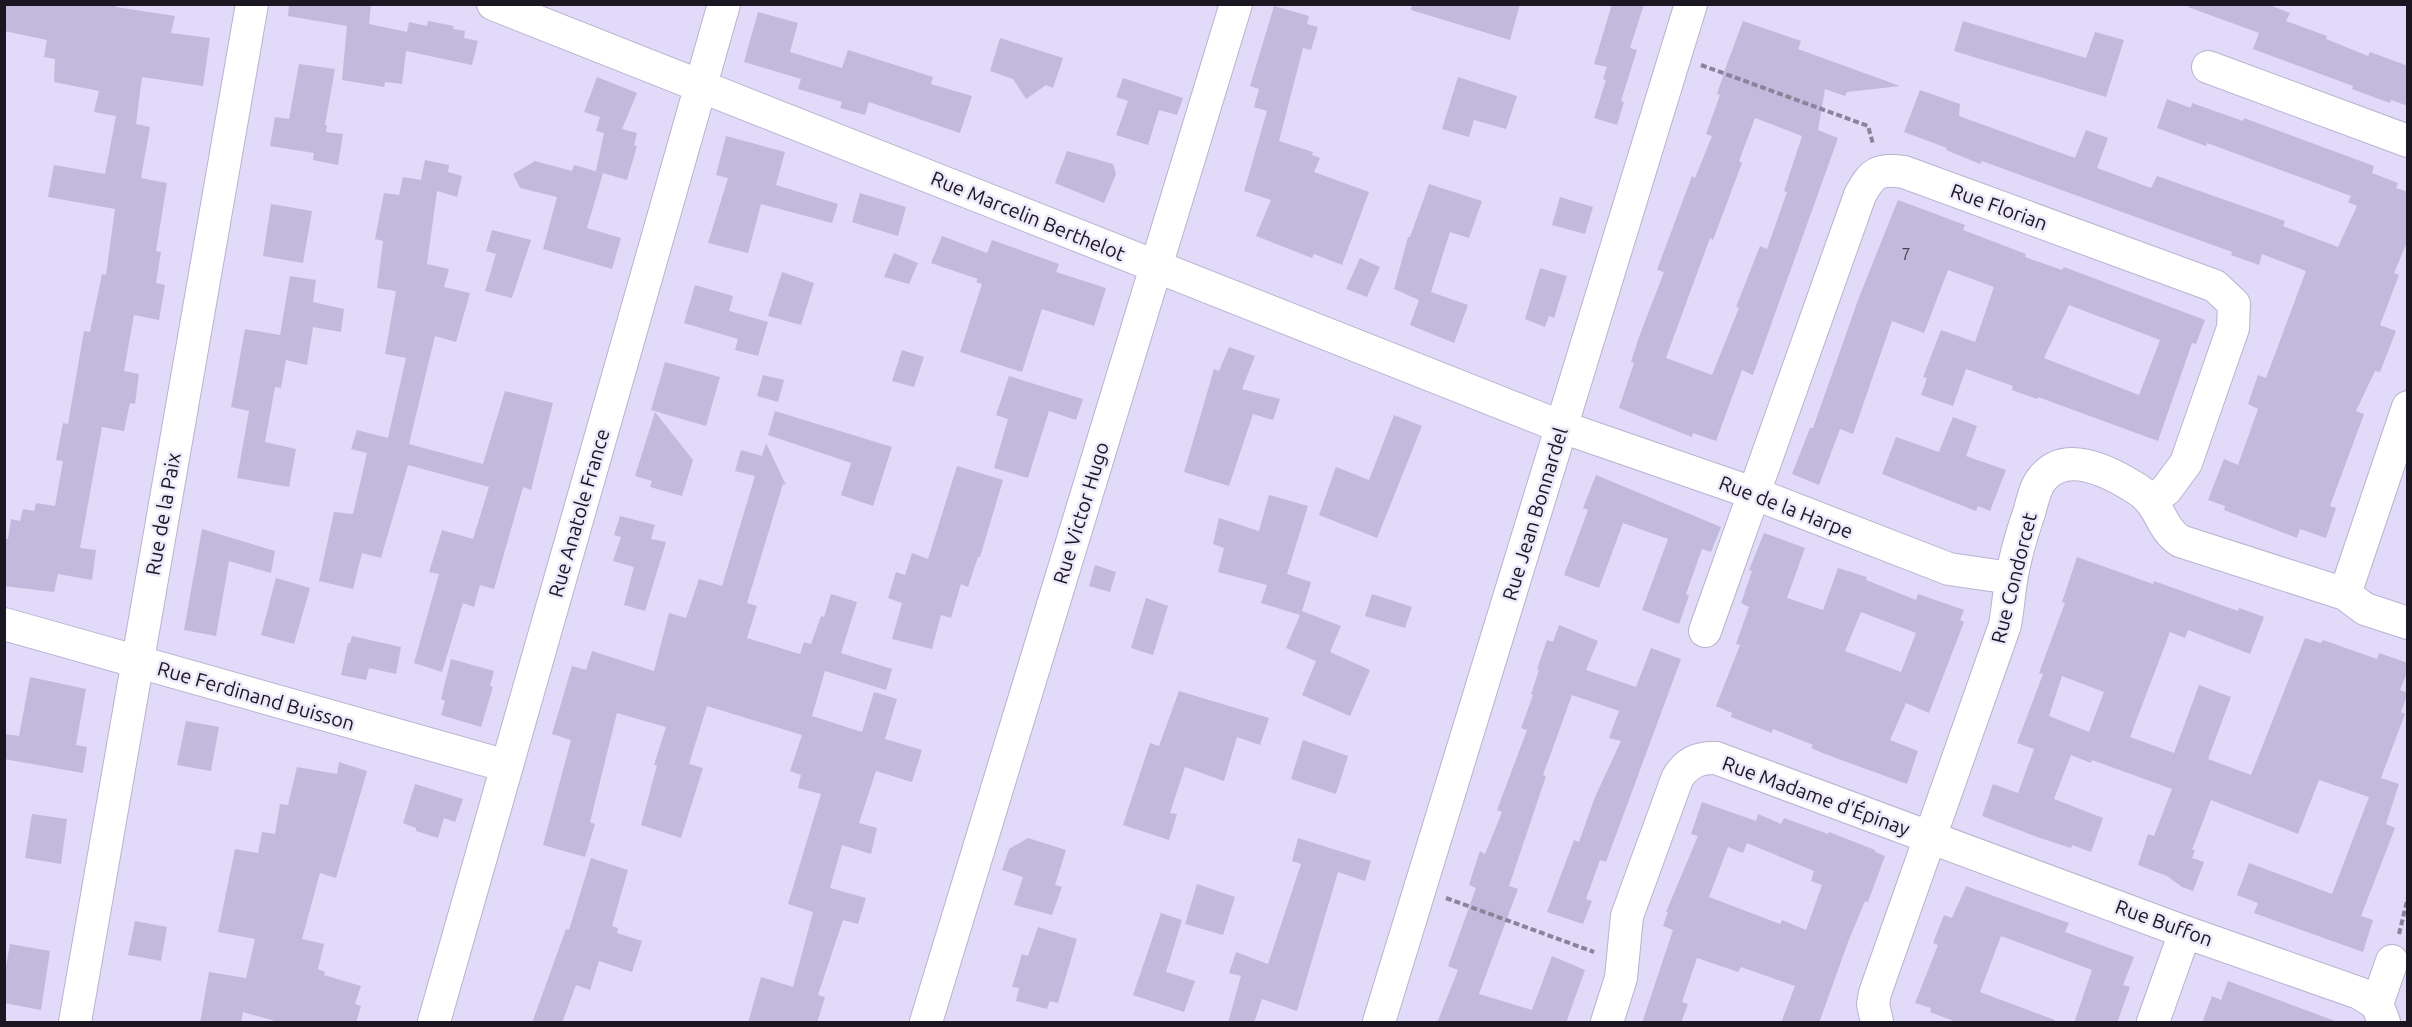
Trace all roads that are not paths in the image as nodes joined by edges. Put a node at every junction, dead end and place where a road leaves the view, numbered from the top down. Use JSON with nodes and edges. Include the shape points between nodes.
{"nodes":[{"id":1,"x":493,"y":4,"type":"edge"},
{"id":2,"x":724,"y":4,"type":"edge"},
{"id":3,"x":1236,"y":4,"type":"edge"},
{"id":4,"x":1691,"y":4,"type":"edge"},
{"id":5,"x":247,"y":6,"type":"edge"},
{"id":6,"x":2208,"y":67,"type":"dead end"},
{"id":7,"x":701,"y":87,"type":"junction"},
{"id":8,"x":2408,"y":141,"type":"edge"},
{"id":9,"x":1156,"y":266,"type":"junction"},
{"id":10,"x":2408,"y":407,"type":"edge"},
{"id":11,"x":1562,"y":426,"type":"junction"},
{"id":12,"x":1753,"y":493,"type":"junction"},
{"id":13,"x":2152,"y":501,"type":"junction"},
{"id":14,"x":2011,"y":578,"type":"junction"},
{"id":15,"x":2344,"y":594,"type":"junction"},
{"id":16,"x":2408,"y":623,"type":"edge"},
{"id":17,"x":4,"y":624,"type":"edge"},
{"id":18,"x":1705,"y":631,"type":"dead end"},
{"id":19,"x":137,"y":663,"type":"junction"},
{"id":20,"x":507,"y":766,"type":"junction"},
{"id":21,"x":1930,"y":838,"type":"junction"},
{"id":22,"x":2185,"y":932,"type":"junction"},
{"id":23,"x":2392,"y":961,"type":"road end"},
{"id":24,"x":2380,"y":1013,"type":"edge"},
{"id":25,"x":75,"y":1023,"type":"edge"},
{"id":26,"x":434,"y":1023,"type":"edge"},
{"id":27,"x":926,"y":1023,"type":"edge"},
{"id":28,"x":1379,"y":1023,"type":"edge"},
{"id":29,"x":1607,"y":1023,"type":"edge"},
{"id":30,"x":1877,"y":1023,"type":"edge"},
{"id":31,"x":2153,"y":1023,"type":"edge"}],
"edges":[{"from":1,"to":7,"type":"street","name":"Rue Marcelin Berthelot"},
{"from":2,"to":7,"type":"street","name":"Rue Anatole France"},
{"from":3,"to":9,"type":"street","name":"Rue Victor Hugo"},
{"from":4,"to":11,"type":"street","name":"Rue Jean Bonnardel"},
{"from":5,"to":19,"type":"street","name":"Rue de la Paix"},
{"from":6,"to":8,"type":"street"},
{"from":7,"to":9,"type":"street","name":"Rue Marcelin Berthelot"},
{"from":7,"to":20,"type":"street","name":"Rue Anatole France"},
{"from":9,"to":11,"type":"street","name":"Rue Marcelin Berthelot"},
{"from":9,"to":27,"type":"street","name":"Rue Victor Hugo"},
{"from":10,"to":15,"type":"street"},
{"from":11,"to":12,"type":"street","name":"Rue de la Harpe"},
{"from":11,"to":28,"type":"street","name":"Rue Jean Bonnardel"},
{"from":12,"to":13,"type":"street","name":"Rue Florian","via":[[1860,195],[1880,171],[1904,172],[2215,286],[2234,304],[2233,328],[2186,463],[2166,490]]},
{"from":12,"to":14,"type":"street","name":"Rue de la Harpe","via":[[1950,569]]},
{"from":12,"to":18,"type":"street"},
{"from":13,"to":14,"type":"street","name":"Rue Condorcet","via":[[2090,465],[2059,466],[2040,480]]},
{"from":13,"to":15,"type":"street","name":"Rue Condorcet","via":[[2165,527],[2180,541]]},
{"from":14,"to":21,"type":"street","name":"Rue Condorcet","via":[[2005,625]]},
{"from":15,"to":16,"type":"street","name":"Rue Condorcet","via":[[2365,609]]},
{"from":17,"to":19,"type":"street","name":"Rue Ferdinand Buisson"},
{"from":19,"to":20,"type":"street","name":"Rue Ferdinand Buisson"},
{"from":19,"to":25,"type":"street","name":"Rue de la Paix"},
{"from":20,"to":26,"type":"street","name":"Rue Anatole France"},
{"from":21,"to":22,"type":"street","name":"Rue Buffon"},
{"from":21,"to":29,"type":"street","name":"Rue Madame d'Épinay","via":[[1716,758],[1697,760],[1682,770],[1677,779],[1627,916],[1617,998]]},
{"from":21,"to":30,"type":"street","name":"Rue Condorcet","via":[[1875,993]]},
{"from":22,"to":24,"type":"street","name":"Rue Buffon","via":[[2359,993]]},
{"from":22,"to":31,"type":"street"},
{"from":23,"to":24,"type":"street"}]}
